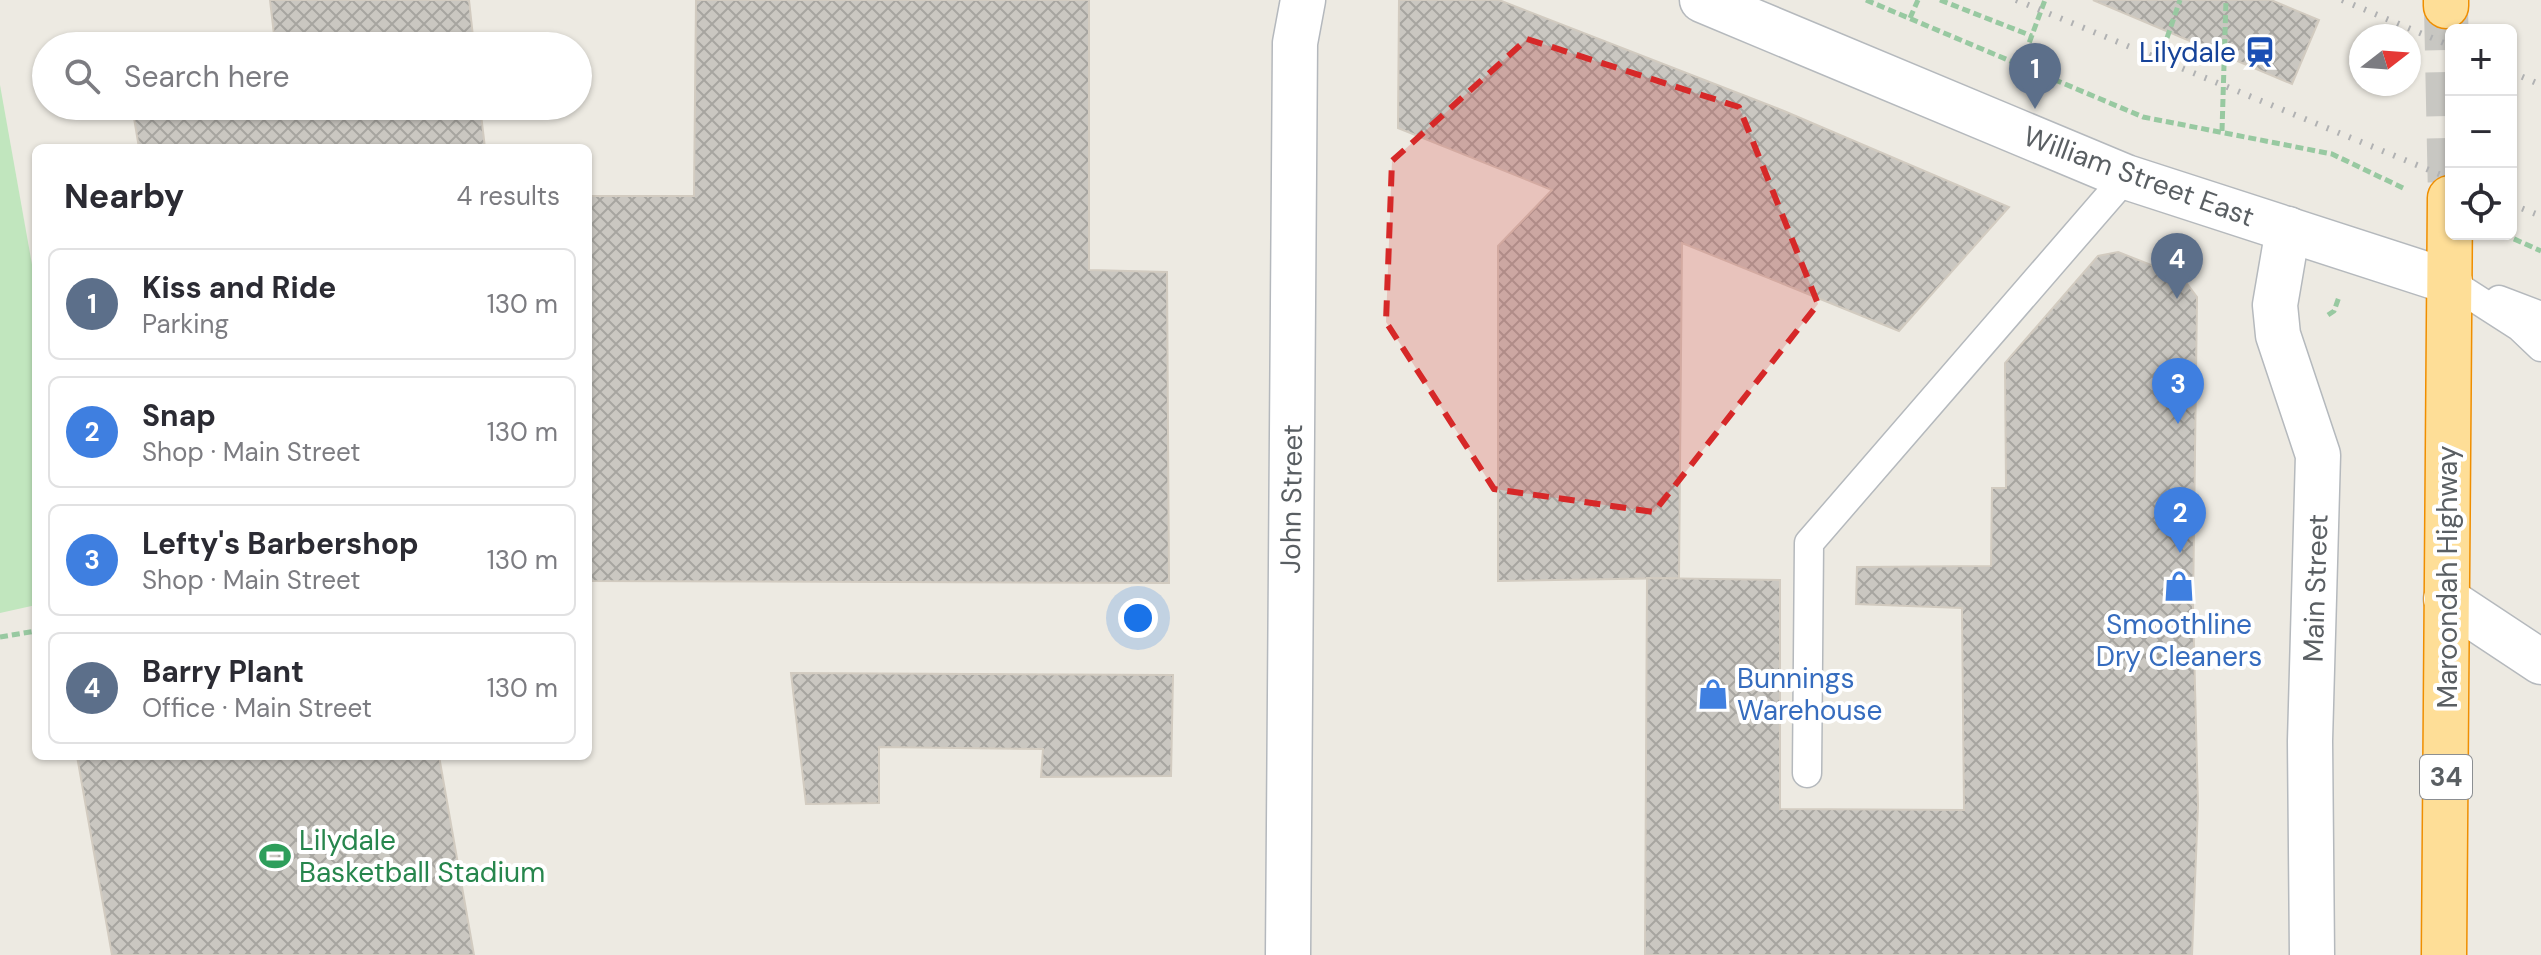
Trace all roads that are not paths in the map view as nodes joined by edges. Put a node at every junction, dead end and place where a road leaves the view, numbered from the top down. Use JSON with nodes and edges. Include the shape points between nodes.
{"nodes":[{"id":1,"x":1286,"y":0,"type":"edge"},
{"id":2,"x":1303,"y":0,"type":"edge"},
{"id":3,"x":1702,"y":0,"type":"edge"},
{"id":4,"x":1295,"y":43,"type":"junction"},
{"id":5,"x":2126,"y":177,"type":"junction"},
{"id":6,"x":2288,"y":229,"type":"junction"},
{"id":7,"x":2449,"y":240,"type":"edge"},
{"id":8,"x":2450,"y":282,"type":"junction"},
{"id":9,"x":2541,"y":316,"type":"edge"},
{"id":10,"x":2541,"y":347,"type":"edge"},
{"id":11,"x":2446,"y":599,"type":"junction"},
{"id":12,"x":2541,"y":662,"type":"edge"},
{"id":13,"x":1807,"y":773,"type":"dead end"},
{"id":14,"x":1288,"y":955,"type":"edge"},
{"id":15,"x":2312,"y":955,"type":"edge"},
{"id":16,"x":2444,"y":955,"type":"edge"}],
"edges":[{"from":1,"to":4,"type":"street","name":"John Street"},
{"from":2,"to":4,"type":"street","name":"John Street"},
{"from":3,"to":5,"type":"street","name":"William Street East"},
{"from":4,"to":14,"type":"street","name":"John Street"},
{"from":5,"to":6,"type":"street","name":"William Street East"},
{"from":5,"to":13,"type":"lane","via":[[1809,543]]},
{"from":6,"to":8,"type":"street","name":"William Street East"},
{"from":6,"to":15,"type":"street","name":"Main Street","via":[[2275,305],[2278,335],[2318,455],[2310,741]]},
{"from":7,"to":8,"type":"highway","name":"Maroondah Highway","number":"34"},
{"from":8,"to":9,"type":"lane"},
{"from":8,"to":10,"type":"lane","via":[[2520,327]]},
{"from":8,"to":11,"type":"highway","name":"Maroondah Highway","number":"34"},
{"from":11,"to":12,"type":"street"},
{"from":11,"to":16,"type":"highway","name":"Maroondah Highway","number":"34"}]}
